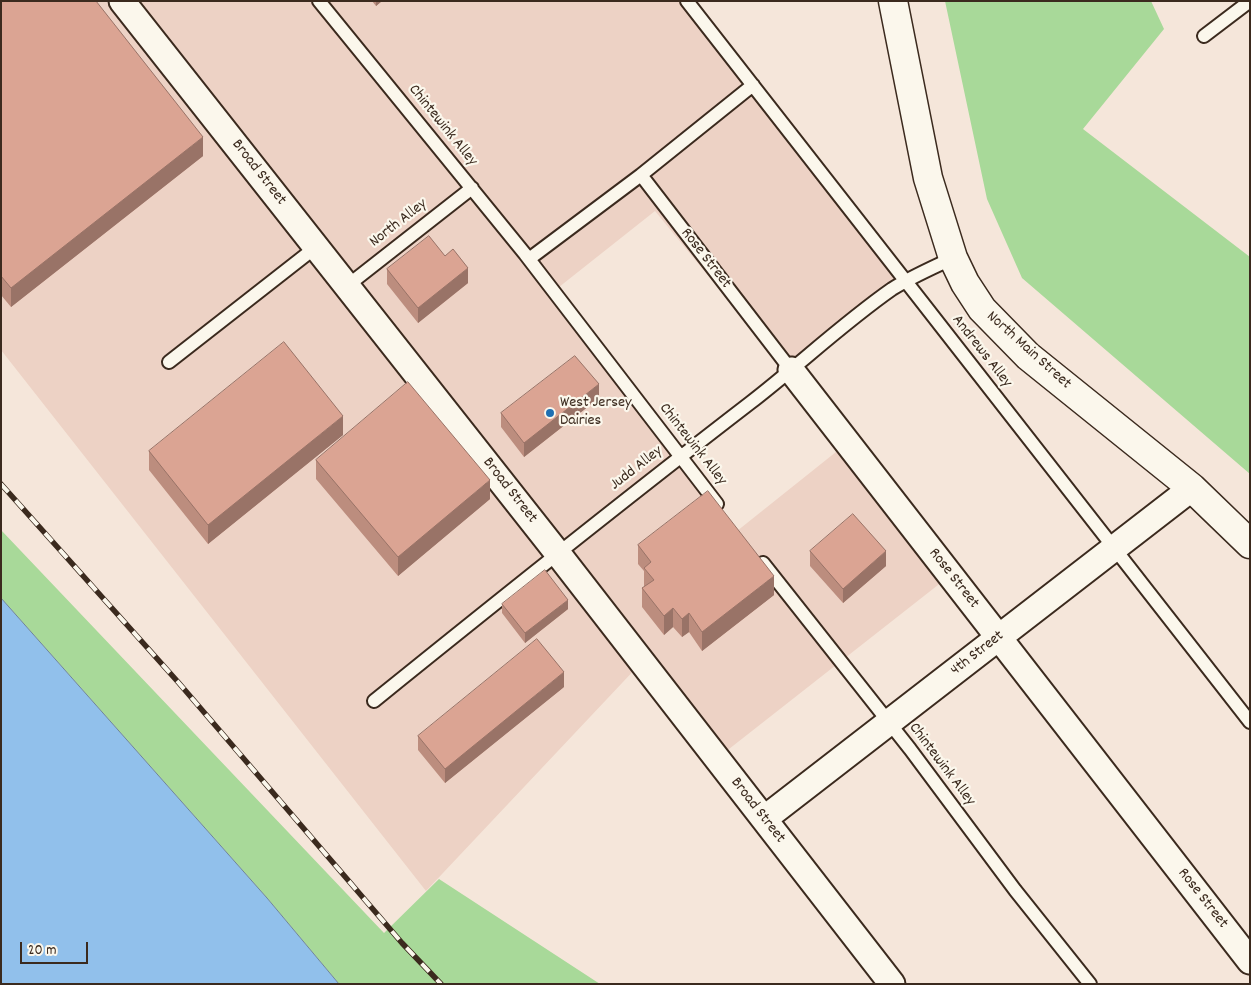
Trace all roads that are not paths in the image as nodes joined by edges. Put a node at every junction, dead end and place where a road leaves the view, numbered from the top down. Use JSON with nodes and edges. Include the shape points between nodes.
{"nodes":[{"id":1,"x":122,"y":1,"type":"edge"},
{"id":2,"x":319,"y":1,"type":"edge"},
{"id":3,"x":687,"y":1,"type":"edge"},
{"id":4,"x":894,"y":1,"type":"edge"},
{"id":5,"x":1250,"y":2,"type":"edge"},
{"id":6,"x":1204,"y":36,"type":"dead end"},
{"id":7,"x":753,"y":85,"type":"junction"},
{"id":8,"x":641,"y":175,"type":"junction"},
{"id":9,"x":472,"y":188,"type":"junction"},
{"id":10,"x":316,"y":247,"type":"junction"},
{"id":11,"x":952,"y":258,"type":"junction"},
{"id":12,"x":528,"y":259,"type":"junction"},
{"id":13,"x":905,"y":281,"type":"junction"},
{"id":14,"x":346,"y":286,"type":"junction"},
{"id":15,"x":169,"y":362,"type":"dead end"},
{"id":16,"x":791,"y":370,"type":"junction"},
{"id":17,"x":680,"y":457,"type":"junction"},
{"id":18,"x":1192,"y":488,"type":"junction"},
{"id":19,"x":723,"y":512,"type":"edge"},
{"id":20,"x":1250,"y":544,"type":"edge"},
{"id":21,"x":1114,"y":549,"type":"junction"},
{"id":22,"x":754,"y":551,"type":"edge"},
{"id":23,"x":559,"y":555,"type":"junction"},
{"id":24,"x":999,"y":638,"type":"junction"},
{"id":25,"x":374,"y":701,"type":"dead end"},
{"id":26,"x":1250,"y":722,"type":"edge"},
{"id":27,"x":889,"y":723,"type":"junction"},
{"id":28,"x":764,"y":820,"type":"junction"},
{"id":29,"x":1250,"y":960,"type":"edge"},
{"id":30,"x":892,"y":984,"type":"edge"},
{"id":31,"x":1090,"y":984,"type":"edge"}],
"edges":[{"from":1,"to":10,"type":"street","name":"Broad Street"},
{"from":2,"to":9,"type":"lane","name":"Chintewink Alley"},
{"from":3,"to":7,"type":"lane","name":"Andrews Alley"},
{"from":4,"to":11,"type":"street","name":"North Main Street","via":[[928,178]]},
{"from":5,"to":6,"type":"lane"},
{"from":7,"to":8,"type":"lane"},
{"from":7,"to":13,"type":"lane","name":"Andrews Alley"},
{"from":8,"to":12,"type":"lane"},
{"from":8,"to":16,"type":"lane","name":"Rose Street"},
{"from":9,"to":12,"type":"lane","name":"Chintewink Alley"},
{"from":9,"to":14,"type":"lane","name":"North Alley"},
{"from":10,"to":14,"type":"street","name":"Broad Street"},
{"from":10,"to":15,"type":"lane"},
{"from":11,"to":13,"type":"lane","name":"Judd Alley"},
{"from":11,"to":18,"type":"street","name":"North Main Street","via":[[982,309],[1008,337]]},
{"from":12,"to":17,"type":"lane","name":"Chintewink Alley"},
{"from":13,"to":16,"type":"lane","name":"Judd Alley","via":[[821,342]]},
{"from":13,"to":21,"type":"lane","name":"Andrews Alley"},
{"from":14,"to":23,"type":"street","name":"Broad Street"},
{"from":16,"to":17,"type":"lane","name":"Judd Alley"},
{"from":16,"to":24,"type":"street","name":"Rose Street"},
{"from":17,"to":19,"type":"lane","name":"Chintewink Alley"},
{"from":17,"to":23,"type":"lane","name":"Judd Alley"},
{"from":18,"to":20,"type":"street","name":"North Main Street"},
{"from":18,"to":21,"type":"street","name":"4th Street"},
{"from":21,"to":24,"type":"street","name":"4th Street"},
{"from":21,"to":26,"type":"lane","name":"Andrews Alley"},
{"from":22,"to":27,"type":"lane","name":"Chintewink Alley"},
{"from":23,"to":25,"type":"lane","name":"Judd Alley"},
{"from":23,"to":28,"type":"street","name":"Broad Street"},
{"from":24,"to":27,"type":"street","name":"4th Street"},
{"from":24,"to":29,"type":"street","name":"Rose Street"},
{"from":27,"to":28,"type":"street","name":"4th Street"},
{"from":27,"to":31,"type":"lane","name":"Chintewink Alley"},
{"from":28,"to":30,"type":"street","name":"Broad Street"}]}
